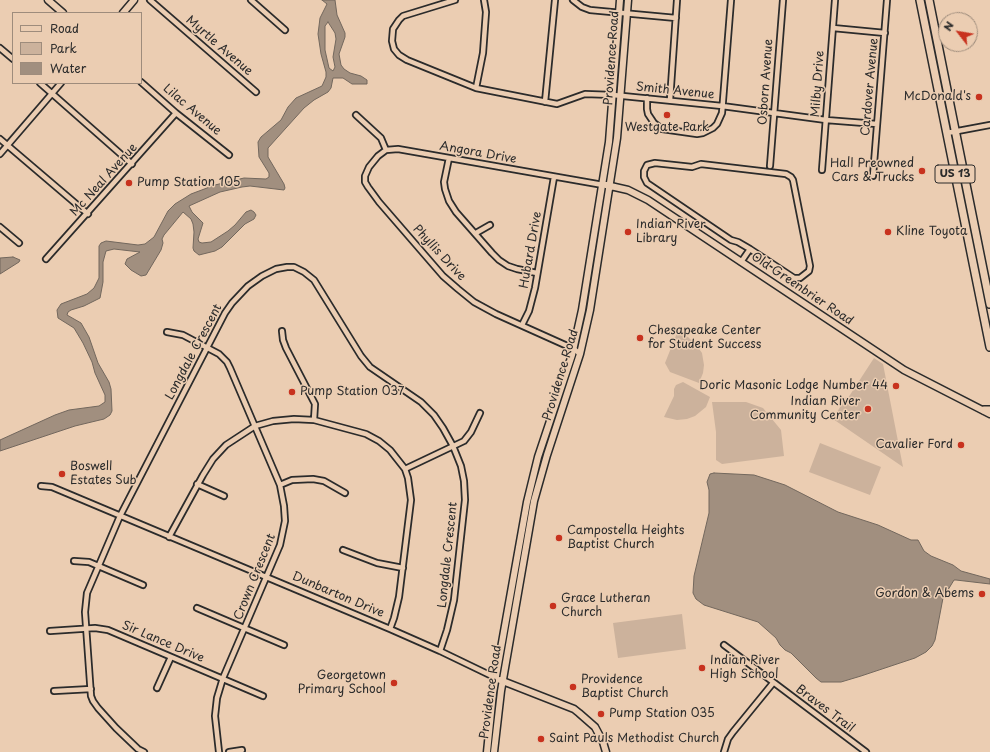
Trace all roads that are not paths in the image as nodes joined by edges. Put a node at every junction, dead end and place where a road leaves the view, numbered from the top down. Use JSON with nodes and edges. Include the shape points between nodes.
{"nodes":[{"id":1,"x":48,"y":0,"type":"edge"},
{"id":2,"x":134,"y":0,"type":"edge"},
{"id":3,"x":150,"y":0,"type":"edge"},
{"id":4,"x":251,"y":0,"type":"edge"},
{"id":5,"x":455,"y":0,"type":"edge"},
{"id":6,"x":484,"y":0,"type":"edge"},
{"id":7,"x":555,"y":0,"type":"edge"},
{"id":8,"x":572,"y":0,"type":"edge"},
{"id":9,"x":620,"y":0,"type":"edge"},
{"id":10,"x":628,"y":0,"type":"edge"},
{"id":11,"x":677,"y":0,"type":"edge"},
{"id":12,"x":731,"y":0,"type":"edge"},
{"id":13,"x":782,"y":0,"type":"edge"},
{"id":14,"x":835,"y":0,"type":"edge"},
{"id":15,"x":887,"y":0,"type":"edge"},
{"id":16,"x":920,"y":0,"type":"edge"},
{"id":17,"x":929,"y":0,"type":"edge"},
{"id":18,"x":62,"y":12,"type":"edge"},
{"id":19,"x":124,"y":12,"type":"edge"},
{"id":20,"x":619,"y":12,"type":"junction"},
{"id":21,"x":627,"y":13,"type":"junction"},
{"id":22,"x":676,"y":18,"type":"junction"},
{"id":23,"x":833,"y":28,"type":"junction"},
{"id":24,"x":285,"y":30,"type":"dead end"},
{"id":25,"x":885,"y":33,"type":"junction"},
{"id":26,"x":0,"y":48,"type":"edge"},
{"id":27,"x":12,"y":58,"type":"edge"},
{"id":28,"x":142,"y":83,"type":"edge"},
{"id":29,"x":41,"y":84,"type":"edge"},
{"id":30,"x":60,"y":84,"type":"edge"},
{"id":31,"x":476,"y":88,"type":"junction"},
{"id":32,"x":256,"y":92,"type":"dead end"},
{"id":33,"x":52,"y":93,"type":"junction"},
{"id":34,"x":613,"y":95,"type":"junction"},
{"id":35,"x":621,"y":95,"type":"junction"},
{"id":36,"x":647,"y":98,"type":"junction"},
{"id":37,"x":670,"y":100,"type":"junction"},
{"id":38,"x":546,"y":102,"type":"junction"},
{"id":39,"x":722,"y":106,"type":"junction"},
{"id":40,"x":176,"y":113,"type":"junction"},
{"id":41,"x":774,"y":113,"type":"junction"},
{"id":42,"x":356,"y":115,"type":"dead end"},
{"id":43,"x":826,"y":120,"type":"junction"},
{"id":44,"x":877,"y":124,"type":"junction"},
{"id":45,"x":990,"y":125,"type":"edge"},
{"id":46,"x":955,"y":132,"type":"junction"},
{"id":47,"x":947,"y":133,"type":"junction"},
{"id":48,"x":0,"y":139,"type":"edge"},
{"id":49,"x":8,"y":146,"type":"junction"},
{"id":50,"x":386,"y":150,"type":"junction"},
{"id":51,"x":0,"y":154,"type":"edge"},
{"id":52,"x":229,"y":155,"type":"dead end"},
{"id":53,"x":449,"y":158,"type":"junction"},
{"id":54,"x":132,"y":164,"type":"junction"},
{"id":55,"x":770,"y":166,"type":"dead end"},
{"id":56,"x":822,"y":170,"type":"dead end"},
{"id":57,"x":873,"y":176,"type":"dead end"},
{"id":58,"x":554,"y":177,"type":"junction"},
{"id":59,"x":603,"y":185,"type":"junction"},
{"id":60,"x":610,"y":186,"type":"junction"},
{"id":61,"x":88,"y":214,"type":"junction"},
{"id":62,"x":974,"y":224,"type":"junction"},
{"id":63,"x":490,"y":225,"type":"dead end"},
{"id":64,"x":966,"y":226,"type":"junction"},
{"id":65,"x":0,"y":227,"type":"edge"},
{"id":66,"x":476,"y":233,"type":"junction"},
{"id":67,"x":19,"y":243,"type":"dead end"},
{"id":68,"x":750,"y":249,"type":"junction"},
{"id":69,"x":46,"y":259,"type":"dead end"},
{"id":70,"x":741,"y":262,"type":"junction"},
{"id":71,"x":537,"y":273,"type":"junction"},
{"id":72,"x":990,"y":304,"type":"edge"},
{"id":73,"x":522,"y":325,"type":"junction"},
{"id":74,"x":282,"y":331,"type":"dead end"},
{"id":75,"x":167,"y":332,"type":"dead end"},
{"id":76,"x":990,"y":347,"type":"edge"},
{"id":77,"x":207,"y":348,"type":"junction"},
{"id":78,"x":574,"y":349,"type":"junction"},
{"id":79,"x":580,"y":354,"type":"junction"},
{"id":80,"x":988,"y":411,"type":"edge"},
{"id":81,"x":480,"y":413,"type":"dead end"},
{"id":82,"x":314,"y":420,"type":"junction"},
{"id":83,"x":255,"y":426,"type":"junction"},
{"id":84,"x":453,"y":446,"type":"junction"},
{"id":85,"x":405,"y":469,"type":"junction"},
{"id":86,"x":198,"y":484,"type":"junction"},
{"id":87,"x":280,"y":485,"type":"junction"},
{"id":88,"x":41,"y":486,"type":"dead end"},
{"id":89,"x":345,"y":493,"type":"dead end"},
{"id":90,"x":224,"y":496,"type":"dead end"},
{"id":91,"x":120,"y":516,"type":"junction"},
{"id":92,"x":169,"y":536,"type":"junction"},
{"id":93,"x":343,"y":550,"type":"dead end"},
{"id":94,"x":74,"y":561,"type":"dead end"},
{"id":95,"x":98,"y":566,"type":"junction"},
{"id":96,"x":403,"y":568,"type":"junction"},
{"id":97,"x":267,"y":577,"type":"junction"},
{"id":98,"x":143,"y":585,"type":"dead end"},
{"id":99,"x":197,"y":608,"type":"dead end"},
{"id":100,"x":246,"y":628,"type":"junction"},
{"id":101,"x":86,"y":629,"type":"junction"},
{"id":102,"x":390,"y":629,"type":"junction"},
{"id":103,"x":50,"y":631,"type":"dead end"},
{"id":104,"x":284,"y":644,"type":"dead end"},
{"id":105,"x":724,"y":645,"type":"dead end"},
{"id":106,"x":440,"y":650,"type":"junction"},
{"id":107,"x":171,"y":658,"type":"junction"},
{"id":108,"x":223,"y":678,"type":"junction"},
{"id":109,"x":496,"y":678,"type":"junction"},
{"id":110,"x":503,"y":681,"type":"junction"},
{"id":111,"x":773,"y":683,"type":"junction"},
{"id":112,"x":157,"y":688,"type":"dead end"},
{"id":113,"x":91,"y":689,"type":"junction"},
{"id":114,"x":54,"y":691,"type":"dead end"},
{"id":115,"x":263,"y":696,"type":"dead end"},
{"id":116,"x":242,"y":750,"type":"dead end"},
{"id":117,"x":144,"y":752,"type":"edge"},
{"id":118,"x":219,"y":752,"type":"edge"},
{"id":119,"x":229,"y":752,"type":"edge"},
{"id":120,"x":487,"y":752,"type":"edge"},
{"id":121,"x":494,"y":752,"type":"edge"},
{"id":122,"x":606,"y":752,"type":"edge"},
{"id":123,"x":724,"y":752,"type":"edge"},
{"id":124,"x":866,"y":752,"type":"edge"}],
"edges":[{"from":1,"to":18,"type":"main road"},
{"from":2,"to":19,"type":"main road"},
{"from":3,"to":32,"type":"street","name":"Myrtle Avenue"},
{"from":4,"to":24,"type":"street"},
{"from":5,"to":31,"type":"street","name":"Smith Avenue","via":[[403,16],[393,29],[392,41],[394,49],[407,60]]},
{"from":6,"to":31,"type":"street","via":[[486,12],[483,53]]},
{"from":7,"to":38,"type":"street"},
{"from":8,"to":20,"type":"street","via":[[590,10]]},
{"from":9,"to":20,"type":"main road","name":"Providence Road"},
{"from":10,"to":21,"type":"main road","name":"Providence Road"},
{"from":11,"to":22,"type":"street"},
{"from":12,"to":39,"type":"street"},
{"from":13,"to":41,"type":"street","name":"Osborn Avenue"},
{"from":14,"to":23,"type":"street","name":"Milby Drive"},
{"from":15,"to":25,"type":"street","name":"Cardover Avenue"},
{"from":16,"to":47,"type":"main road","number":"US 13"},
{"from":17,"to":46,"type":"main road","number":"US 13"},
{"from":20,"to":21,"type":"street"},
{"from":20,"to":34,"type":"main road","name":"Providence Road"},
{"from":21,"to":22,"type":"street"},
{"from":21,"to":35,"type":"main road","name":"Providence Road"},
{"from":22,"to":37,"type":"street"},
{"from":23,"to":25,"type":"street"},
{"from":23,"to":43,"type":"street","name":"Milby Drive"},
{"from":25,"to":44,"type":"street","name":"Cardover Avenue"},
{"from":26,"to":27,"type":"street"},
{"from":28,"to":40,"type":"street","name":"Lilac Avenue"},
{"from":29,"to":33,"type":"street"},
{"from":30,"to":33,"type":"street"},
{"from":31,"to":38,"type":"street","name":"Smith Avenue"},
{"from":33,"to":49,"type":"street"},
{"from":33,"to":54,"type":"street"},
{"from":34,"to":35,"type":"street","name":"Smith Avenue"},
{"from":34,"to":38,"type":"street","name":"Smith Avenue","via":[[585,94],[557,104]]},
{"from":34,"to":59,"type":"main road","name":"Providence Road"},
{"from":35,"to":36,"type":"street","name":"Smith Avenue"},
{"from":35,"to":60,"type":"main road","name":"Providence Road"},
{"from":36,"to":37,"type":"street","name":"Smith Avenue"},
{"from":36,"to":39,"type":"street","via":[[648,114],[657,127],[697,134],[714,128],[720,119]]},
{"from":37,"to":39,"type":"street","name":"Smith Avenue"},
{"from":39,"to":41,"type":"street","name":"Smith Avenue"},
{"from":40,"to":52,"type":"street","name":"Lilac Avenue"},
{"from":40,"to":54,"type":"street","name":"Mc Neal Avenue"},
{"from":41,"to":43,"type":"street","name":"Smith Avenue"},
{"from":41,"to":55,"type":"street","name":"Osborn Avenue"},
{"from":42,"to":50,"type":"street","via":[[381,138]]},
{"from":43,"to":44,"type":"street","name":"Smith Avenue"},
{"from":43,"to":56,"type":"street","name":"Milby Drive"},
{"from":44,"to":57,"type":"street","name":"Cardover Avenue"},
{"from":45,"to":46,"type":"street"},
{"from":46,"to":47,"type":"street"},
{"from":46,"to":62,"type":"main road","number":"US 13"},
{"from":47,"to":64,"type":"main road","number":"US 13"},
{"from":48,"to":49,"type":"street"},
{"from":49,"to":51,"type":"street"},
{"from":49,"to":61,"type":"street"},
{"from":50,"to":53,"type":"street","name":"Angora Drive","via":[[404,150]]},
{"from":50,"to":73,"type":"street","name":"Phyllis Drive","via":[[373,162],[364,179],[375,197],[443,276],[474,302]]},
{"from":53,"to":58,"type":"street","name":"Angora Drive"},
{"from":53,"to":66,"type":"street","via":[[444,182],[446,194],[456,212]]},
{"from":54,"to":61,"type":"street","name":"Mc Neal Avenue"},
{"from":58,"to":59,"type":"street","name":"Angora Drive"},
{"from":58,"to":71,"type":"street","name":"Hubard Drive"},
{"from":59,"to":60,"type":"main road","name":"Old Greenbrier Road"},
{"from":59,"to":78,"type":"main road","name":"Providence Road"},
{"from":60,"to":70,"type":"main road","name":"Old Greenbrier Road","via":[[628,190],[648,200]]},
{"from":60,"to":79,"type":"main road","name":"Providence Road","via":[[590,310]]},
{"from":61,"to":69,"type":"street","name":"Mc Neal Avenue"},
{"from":62,"to":64,"type":"street"},
{"from":62,"to":72,"type":"main road","number":"US 13"},
{"from":63,"to":66,"type":"street"},
{"from":64,"to":76,"type":"main road","number":"US 13"},
{"from":65,"to":67,"type":"street"},
{"from":66,"to":71,"type":"street","via":[[492,253],[508,266]]},
{"from":68,"to":68,"type":"street","via":[[731,240],[647,183],[644,177],[647,165],[655,163],[692,167],[701,164],[786,174],[791,177],[809,271],[800,278],[794,278]]},
{"from":68,"to":70,"type":"street"},
{"from":70,"to":80,"type":"main road","name":"Old Greenbrier Road","via":[[904,370]]},
{"from":71,"to":73,"type":"street","name":"Hubard Drive","via":[[533,298]]},
{"from":73,"to":78,"type":"street","name":"Phyllis Drive"},
{"from":74,"to":82,"type":"street","via":[[286,348],[315,404]]},
{"from":75,"to":77,"type":"street","name":"Crown Crescent","via":[[183,336]]},
{"from":77,"to":83,"type":"street","name":"Crown Crescent","via":[[223,358],[230,368]]},
{"from":77,"to":84,"type":"street","name":"Longdale Crescent","via":[[232,303],[248,286],[276,269],[299,269],[314,280],[370,367],[421,402],[434,415]]},
{"from":77,"to":91,"type":"street","name":"Longdale Crescent"},
{"from":78,"to":79,"type":"street","name":"Phyllis Drive"},
{"from":78,"to":109,"type":"main road","name":"Providence Road","via":[[538,457],[529,493]]},
{"from":79,"to":110,"type":"main road","name":"Providence Road","via":[[536,494]]},
{"from":81,"to":84,"type":"street","via":[[464,441]]},
{"from":82,"to":83,"type":"street","via":[[294,419]]},
{"from":82,"to":85,"type":"street","via":[[366,434],[390,450]]},
{"from":83,"to":86,"type":"street","via":[[219,452]]},
{"from":83,"to":87,"type":"street","name":"Crown Crescent"},
{"from":84,"to":85,"type":"street"},
{"from":84,"to":106,"type":"street","name":"Longdale Crescent","via":[[461,466],[465,500],[454,600]]},
{"from":85,"to":96,"type":"street","via":[[411,500]]},
{"from":86,"to":90,"type":"street"},
{"from":86,"to":92,"type":"street"},
{"from":87,"to":89,"type":"street","via":[[292,480],[312,479],[324,481]]},
{"from":87,"to":97,"type":"street","name":"Crown Crescent","via":[[285,521],[280,545]]},
{"from":88,"to":91,"type":"street","name":"Dunbarton Drive","via":[[52,487]]},
{"from":91,"to":92,"type":"street","name":"Dunbarton Drive"},
{"from":91,"to":95,"type":"street","name":"Longdale Crescent"},
{"from":92,"to":97,"type":"street","name":"Dunbarton Drive"},
{"from":93,"to":96,"type":"street","via":[[377,564]]},
{"from":94,"to":95,"type":"street","via":[[84,561]]},
{"from":95,"to":98,"type":"street"},
{"from":95,"to":101,"type":"street","name":"Longdale Crescent","via":[[86,598]]},
{"from":96,"to":102,"type":"street","via":[[398,605]]},
{"from":97,"to":100,"type":"street","name":"Crown Crescent"},
{"from":97,"to":102,"type":"street","name":"Dunbarton Drive"},
{"from":99,"to":100,"type":"street"},
{"from":100,"to":104,"type":"street"},
{"from":100,"to":108,"type":"street","name":"Crown Crescent"},
{"from":101,"to":103,"type":"street","name":"Sir Lance Drive"},
{"from":101,"to":107,"type":"street","name":"Sir Lance Drive","via":[[114,632]]},
{"from":101,"to":113,"type":"street","name":"Longdale Crescent"},
{"from":102,"to":106,"type":"street","name":"Dunbarton Drive"},
{"from":105,"to":111,"type":"street","name":"Braves Trail"},
{"from":106,"to":109,"type":"street","name":"Dunbarton Drive"},
{"from":107,"to":108,"type":"street","name":"Sir Lance Drive"},
{"from":107,"to":112,"type":"street"},
{"from":108,"to":115,"type":"street","name":"Sir Lance Drive"},
{"from":108,"to":118,"type":"street","name":"Crown Crescent","via":[[215,708]]},
{"from":109,"to":110,"type":"main road","name":"Dunbarton Drive"},
{"from":109,"to":120,"type":"main road","name":"Providence Road"},
{"from":110,"to":121,"type":"main road","name":"Providence Road"},
{"from":110,"to":122,"type":"main road","name":"Dunbarton Drive","via":[[574,709],[595,727]]},
{"from":111,"to":123,"type":"street","via":[[728,739]]},
{"from":111,"to":124,"type":"street","name":"Braves Trail"},
{"from":113,"to":114,"type":"street"},
{"from":113,"to":117,"type":"street","name":"Longdale Crescent","via":[[93,701],[98,708]]},
{"from":116,"to":119,"type":"street"}]}
